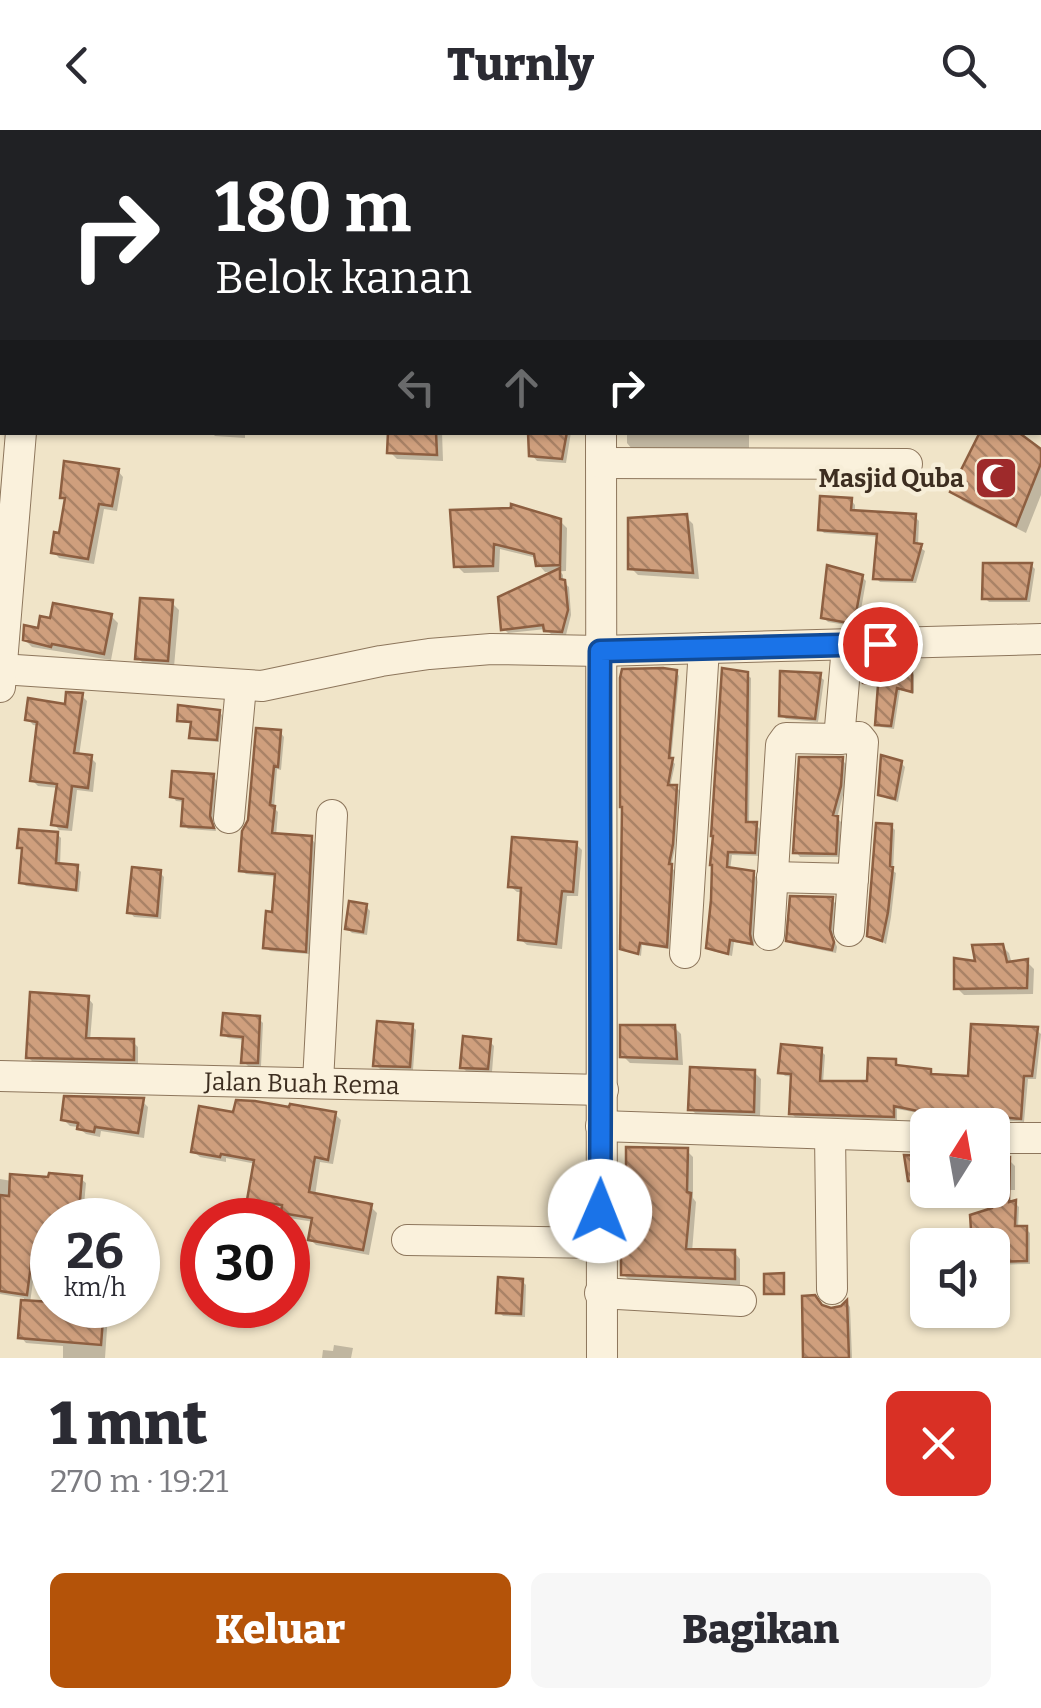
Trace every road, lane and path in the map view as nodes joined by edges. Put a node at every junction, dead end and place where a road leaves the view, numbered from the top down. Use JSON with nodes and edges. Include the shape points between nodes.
{"nodes":[{"id":1,"x":21,"y":435,"type":"edge"},
{"id":2,"x":601,"y":448,"type":"edge"},
{"id":3,"x":907,"y":464,"type":"dead end"},
{"id":4,"x":1041,"y":639,"type":"edge"},
{"id":5,"x":847,"y":646,"type":"junction"},
{"id":6,"x":704,"y":648,"type":"junction"},
{"id":7,"x":600,"y":651,"type":"junction"},
{"id":8,"x":0,"y":676,"type":"edge"},
{"id":9,"x":241,"y":686,"type":"junction"},
{"id":10,"x":839,"y":738,"type":"junction"},
{"id":11,"x":332,"y":816,"type":"dead end"},
{"id":12,"x":229,"y":818,"type":"dead end"},
{"id":13,"x":772,"y":877,"type":"junction"},
{"id":14,"x":853,"y":879,"type":"junction"},
{"id":15,"x":849,"y":931,"type":"dead end"},
{"id":16,"x":768,"y":935,"type":"dead end"},
{"id":17,"x":685,"y":953,"type":"dead end"},
{"id":18,"x":0,"y":1076,"type":"edge"},
{"id":19,"x":318,"y":1082,"type":"junction"},
{"id":20,"x":603,"y":1090,"type":"junction"},
{"id":21,"x":601,"y":1126,"type":"junction"},
{"id":22,"x":830,"y":1134,"type":"junction"},
{"id":23,"x":910,"y":1136,"type":"edge"},
{"id":24,"x":1010,"y":1138,"type":"edge"},
{"id":25,"x":1041,"y":1138,"type":"edge"},
{"id":26,"x":406,"y":1240,"type":"dead end"},
{"id":27,"x":600,"y":1243,"type":"junction"},
{"id":28,"x":832,"y":1289,"type":"dead end"},
{"id":29,"x":600,"y":1293,"type":"junction"},
{"id":30,"x":741,"y":1301,"type":"dead end"},
{"id":31,"x":602,"y":1358,"type":"edge"}],
"edges":[{"from":1,"to":8,"type":"street"},
{"from":2,"to":3,"type":"street"},
{"from":2,"to":7,"type":"street"},
{"from":4,"to":5,"type":"street"},
{"from":5,"to":6,"type":"street"},
{"from":5,"to":10,"type":"street"},
{"from":6,"to":7,"type":"street"},
{"from":6,"to":17,"type":"street"},
{"from":7,"to":9,"type":"street","via":[[429,654]]},
{"from":7,"to":20,"type":"street"},
{"from":8,"to":9,"type":"street"},
{"from":9,"to":12,"type":"street"},
{"from":10,"to":13,"type":"street","via":[[782,741]]},
{"from":10,"to":14,"type":"street","via":[[863,742]]},
{"from":11,"to":19,"type":"street"},
{"from":13,"to":14,"type":"street"},
{"from":13,"to":16,"type":"street"},
{"from":14,"to":15,"type":"street"},
{"from":18,"to":19,"type":"street","name":"Jalan Buah Rema"},
{"from":19,"to":20,"type":"street","name":"Jalan Buah Rema"},
{"from":20,"to":21,"type":"street"},
{"from":21,"to":22,"type":"street"},
{"from":21,"to":27,"type":"street"},
{"from":22,"to":23,"type":"street"},
{"from":22,"to":28,"type":"street"},
{"from":24,"to":25,"type":"street"},
{"from":26,"to":27,"type":"street"},
{"from":27,"to":29,"type":"street"},
{"from":29,"to":30,"type":"street"},
{"from":29,"to":31,"type":"street"}]}
